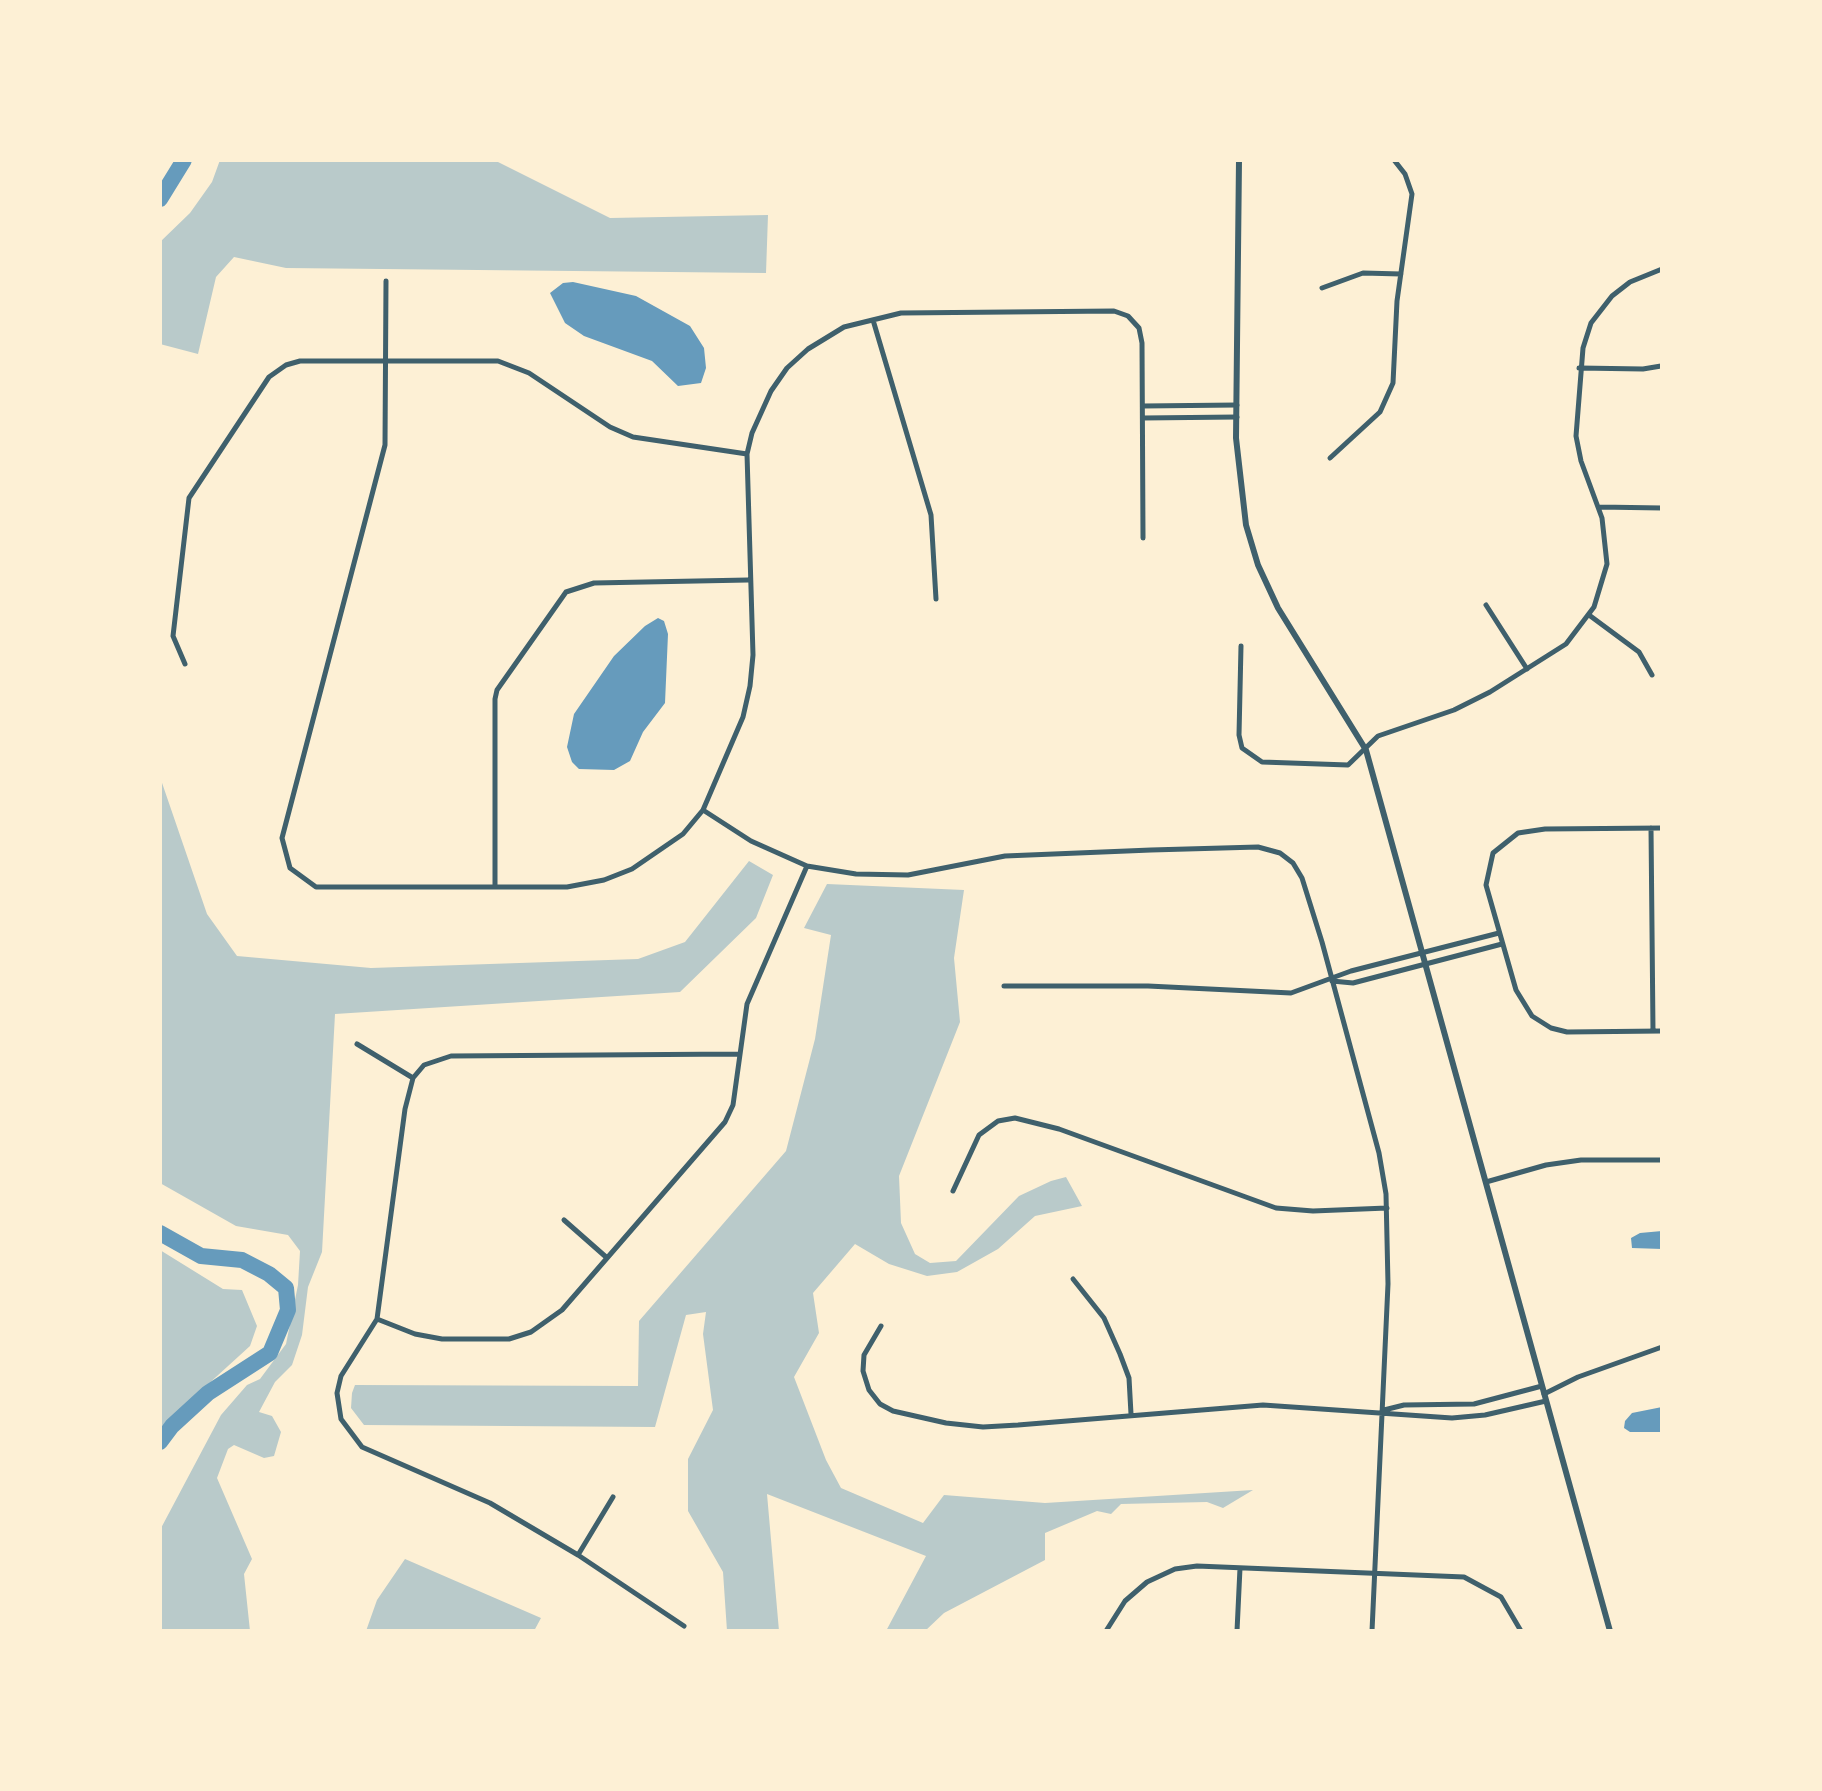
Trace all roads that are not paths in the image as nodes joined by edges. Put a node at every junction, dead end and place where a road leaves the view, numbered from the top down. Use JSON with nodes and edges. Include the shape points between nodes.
{"nodes":[{"id":1,"x":1239,"y":160,"type":"edge"},
{"id":2,"x":1394,"y":160,"type":"edge"},
{"id":3,"x":1662,"y":269,"type":"edge"},
{"id":4,"x":1401,"y":274,"type":"junction"},
{"id":5,"x":386,"y":281,"type":"dead end"},
{"id":6,"x":1322,"y":288,"type":"dead end"},
{"id":7,"x":873,"y":320,"type":"junction"},
{"id":8,"x":386,"y":360,"type":"junction"},
{"id":9,"x":1661,"y":366,"type":"edge"},
{"id":10,"x":1579,"y":368,"type":"junction"},
{"id":11,"x":1238,"y":405,"type":"junction"},
{"id":12,"x":1143,"y":406,"type":"junction"},
{"id":13,"x":1237,"y":417,"type":"junction"},
{"id":14,"x":1143,"y":418,"type":"junction"},
{"id":15,"x":747,"y":454,"type":"junction"},
{"id":16,"x":1330,"y":458,"type":"dead end"},
{"id":17,"x":1599,"y":507,"type":"junction"},
{"id":18,"x":1662,"y":508,"type":"edge"},
{"id":19,"x":1143,"y":538,"type":"dead end"},
{"id":20,"x":748,"y":580,"type":"junction"},
{"id":21,"x":936,"y":599,"type":"dead end"},
{"id":22,"x":1486,"y":605,"type":"dead end"},
{"id":23,"x":1589,"y":615,"type":"junction"},
{"id":24,"x":1241,"y":646,"type":"dead end"},
{"id":25,"x":185,"y":664,"type":"dead end"},
{"id":26,"x":1527,"y":669,"type":"junction"},
{"id":27,"x":1652,"y":675,"type":"dead end"},
{"id":28,"x":1366,"y":750,"type":"junction"},
{"id":29,"x":703,"y":810,"type":"junction"},
{"id":30,"x":1651,"y":828,"type":"junction"},
{"id":31,"x":1662,"y":828,"type":"edge"},
{"id":32,"x":807,"y":866,"type":"junction"},
{"id":33,"x":495,"y":887,"type":"junction"},
{"id":34,"x":1499,"y":933,"type":"junction"},
{"id":35,"x":1502,"y":944,"type":"junction"},
{"id":36,"x":1422,"y":954,"type":"junction"},
{"id":37,"x":1425,"y":966,"type":"junction"},
{"id":38,"x":1330,"y":981,"type":"junction"},
{"id":39,"x":1004,"y":986,"type":"dead end"},
{"id":40,"x":1653,"y":1031,"type":"junction"},
{"id":41,"x":1662,"y":1031,"type":"edge"},
{"id":42,"x":357,"y":1044,"type":"dead end"},
{"id":43,"x":738,"y":1054,"type":"junction"},
{"id":44,"x":413,"y":1078,"type":"junction"},
{"id":45,"x":1662,"y":1160,"type":"edge"},
{"id":46,"x":1486,"y":1182,"type":"junction"},
{"id":47,"x":953,"y":1191,"type":"dead end"},
{"id":48,"x":1387,"y":1208,"type":"junction"},
{"id":49,"x":564,"y":1220,"type":"dead end"},
{"id":50,"x":606,"y":1257,"type":"junction"},
{"id":51,"x":1073,"y":1279,"type":"dead end"},
{"id":52,"x":377,"y":1319,"type":"junction"},
{"id":53,"x":881,"y":1326,"type":"dead end"},
{"id":54,"x":1662,"y":1347,"type":"edge"},
{"id":55,"x":1542,"y":1386,"type":"junction"},
{"id":56,"x":1545,"y":1398,"type":"junction"},
{"id":57,"x":1383,"y":1411,"type":"junction"},
{"id":58,"x":1131,"y":1414,"type":"junction"},
{"id":59,"x":613,"y":1497,"type":"dead end"},
{"id":60,"x":578,"y":1555,"type":"junction"},
{"id":61,"x":1240,"y":1568,"type":"junction"},
{"id":62,"x":1374,"y":1572,"type":"junction"},
{"id":63,"x":684,"y":1626,"type":"dead end"},
{"id":64,"x":1106,"y":1631,"type":"edge"},
{"id":65,"x":1237,"y":1631,"type":"edge"},
{"id":66,"x":1372,"y":1631,"type":"edge"},
{"id":67,"x":1521,"y":1631,"type":"edge"},
{"id":68,"x":1610,"y":1631,"type":"edge"}],
"edges":[{"from":1,"to":11,"type":"street"},
{"from":2,"to":4,"type":"street","via":[[1412,194]]},
{"from":3,"to":10,"type":"street","via":[[1630,282],[1604,304],[1587,331]]},
{"from":4,"to":6,"type":"street","via":[[1363,273]]},
{"from":4,"to":16,"type":"street","via":[[1390,394],[1380,412]]},
{"from":5,"to":8,"type":"street"},
{"from":7,"to":12,"type":"street","via":[[901,313],[1114,311],[1134,321],[1141,337]]},
{"from":7,"to":15,"type":"street","via":[[832,333],[787,368],[763,405]]},
{"from":7,"to":21,"type":"street","via":[[931,515]]},
{"from":8,"to":15,"type":"street","via":[[509,364],[633,437]]},
{"from":8,"to":25,"type":"street","via":[[300,361],[279,368],[202,477],[185,516],[173,636]]},
{"from":8,"to":33,"type":"street","via":[[385,445],[283,828],[284,854],[296,874],[323,889]]},
{"from":9,"to":10,"type":"street"},
{"from":10,"to":17,"type":"street","via":[[1578,449]]},
{"from":11,"to":12,"type":"street"},
{"from":11,"to":13,"type":"street"},
{"from":12,"to":14,"type":"street"},
{"from":13,"to":14,"type":"street"},
{"from":13,"to":28,"type":"street","via":[[1238,482],[1258,565],[1278,608]]},
{"from":14,"to":19,"type":"street"},
{"from":15,"to":20,"type":"street"},
{"from":17,"to":18,"type":"street"},
{"from":17,"to":23,"type":"street","via":[[1607,564]]},
{"from":20,"to":29,"type":"street","via":[[753,655],[747,702]]},
{"from":20,"to":33,"type":"street","via":[[594,583],[566,592],[495,699]]},
{"from":22,"to":26,"type":"street"},
{"from":23,"to":26,"type":"street","via":[[1566,644]]},
{"from":23,"to":27,"type":"street","via":[[1639,652]]},
{"from":24,"to":28,"type":"street","via":[[1239,735],[1247,753],[1276,765],[1348,765]]},
{"from":26,"to":28,"type":"street","via":[[1454,710],[1378,736]]},
{"from":28,"to":36,"type":"street"},
{"from":29,"to":32,"type":"street","via":[[751,841]]},
{"from":29,"to":33,"type":"street","via":[[671,844],[618,875],[567,887]]},
{"from":30,"to":31,"type":"street"},
{"from":30,"to":34,"type":"street","via":[[1530,830],[1505,840],[1493,853],[1486,885]]},
{"from":30,"to":40,"type":"street"},
{"from":32,"to":38,"type":"street","via":[[908,875],[1005,856],[1266,848],[1287,858],[1302,878]]},
{"from":32,"to":43,"type":"street","via":[[747,1004]]},
{"from":34,"to":35,"type":"street"},
{"from":34,"to":36,"type":"street"},
{"from":35,"to":37,"type":"street"},
{"from":35,"to":40,"type":"street","via":[[1520,1000],[1544,1025],[1567,1032]]},
{"from":36,"to":37,"type":"street"},
{"from":36,"to":38,"type":"street"},
{"from":37,"to":38,"type":"street","via":[[1353,983]]},
{"from":37,"to":46,"type":"street"},
{"from":38,"to":39,"type":"street","via":[[1291,993]]},
{"from":38,"to":48,"type":"street","via":[[1379,1153]]},
{"from":40,"to":41,"type":"street"},
{"from":42,"to":44,"type":"street"},
{"from":43,"to":44,"type":"street","via":[[451,1056],[424,1065]]},
{"from":43,"to":50,"type":"street","via":[[733,1105],[725,1122]]},
{"from":44,"to":52,"type":"street"},
{"from":45,"to":46,"type":"street","via":[[1581,1160]]},
{"from":46,"to":55,"type":"street"},
{"from":47,"to":48,"type":"street","via":[[979,1135],[998,1121],[1015,1118],[1276,1208]]},
{"from":48,"to":57,"type":"street"},
{"from":49,"to":50,"type":"street"},
{"from":50,"to":52,"type":"street","via":[[562,1310],[531,1332],[509,1339],[442,1339]]},
{"from":51,"to":58,"type":"street","via":[[1104,1318],[1120,1354],[1129,1378]]},
{"from":52,"to":60,"type":"street","via":[[338,1384],[338,1411],[349,1435],[362,1447],[490,1503]]},
{"from":53,"to":58,"type":"street","via":[[867,1349],[863,1371],[875,1398],[893,1411],[983,1427]]},
{"from":54,"to":56,"type":"street","via":[[1578,1377]]},
{"from":55,"to":56,"type":"street"},
{"from":55,"to":57,"type":"street","via":[[1474,1404],[1404,1405]]},
{"from":56,"to":57,"type":"street","via":[[1485,1415],[1452,1418]]},
{"from":56,"to":68,"type":"street"},
{"from":57,"to":58,"type":"street","via":[[1263,1405]]},
{"from":57,"to":62,"type":"street"},
{"from":59,"to":60,"type":"street"},
{"from":60,"to":63,"type":"street"},
{"from":61,"to":62,"type":"street"},
{"from":61,"to":64,"type":"street","via":[[1186,1566],[1156,1577],[1125,1601]]},
{"from":61,"to":65,"type":"street"},
{"from":62,"to":66,"type":"street"},
{"from":62,"to":67,"type":"street","via":[[1450,1575],[1478,1582],[1501,1597]]}]}
